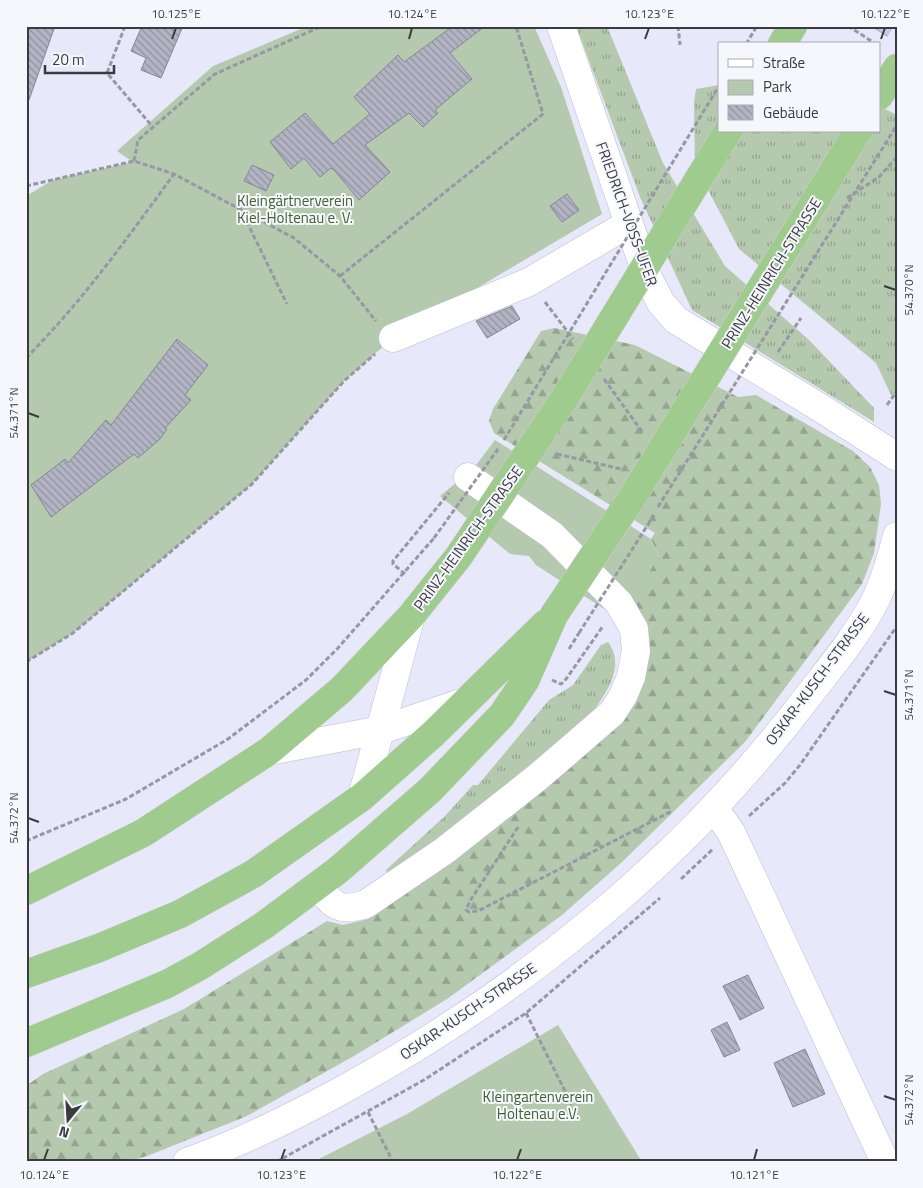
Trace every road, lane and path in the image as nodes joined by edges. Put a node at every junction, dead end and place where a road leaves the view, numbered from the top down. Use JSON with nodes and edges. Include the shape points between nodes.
{"nodes":[{"id":1,"x":126,"y":26,"type":"edge"},
{"id":2,"x":322,"y":26,"type":"edge"},
{"id":3,"x":516,"y":26,"type":"edge"},
{"id":4,"x":561,"y":26,"type":"edge"},
{"id":5,"x":678,"y":26,"type":"edge"},
{"id":6,"x":757,"y":26,"type":"edge"},
{"id":7,"x":793,"y":26,"type":"edge"},
{"id":8,"x":848,"y":26,"type":"edge"},
{"id":9,"x":747,"y":42,"type":"edge"},
{"id":10,"x":783,"y":42,"type":"edge"},
{"id":11,"x":873,"y":42,"type":"edge"},
{"id":12,"x":680,"y":45,"type":"dead end"},
{"id":13,"x":897,"y":68,"type":"edge"},
{"id":14,"x":718,"y":88,"type":"edge"},
{"id":15,"x":880,"y":94,"type":"edge"},
{"id":16,"x":897,"y":125,"type":"edge"},
{"id":17,"x":152,"y":126,"type":"junction"},
{"id":18,"x":727,"y":132,"type":"edge"},
{"id":19,"x":857,"y":132,"type":"edge"},
{"id":20,"x":134,"y":161,"type":"junction"},
{"id":21,"x":174,"y":174,"type":"junction"},
{"id":22,"x":26,"y":186,"type":"edge"},
{"id":23,"x":240,"y":208,"type":"junction"},
{"id":24,"x":628,"y":224,"type":"junction"},
{"id":25,"x":340,"y":276,"type":"junction"},
{"id":26,"x":287,"y":304,"type":"dead end"},
{"id":27,"x":801,"y":318,"type":"dead end"},
{"id":28,"x":393,"y":338,"type":"junction"},
{"id":29,"x":26,"y":358,"type":"edge"},
{"id":30,"x":764,"y":373,"type":"junction"},
{"id":31,"x":897,"y":390,"type":"edge"},
{"id":32,"x":887,"y":405,"type":"dead end"},
{"id":33,"x":897,"y":457,"type":"edge"},
{"id":34,"x":468,"y":477,"type":"dead end"},
{"id":35,"x":443,"y":498,"type":"dead end"},
{"id":36,"x":897,"y":536,"type":"edge"},
{"id":37,"x":405,"y":574,"type":"junction"},
{"id":38,"x":554,"y":615,"type":"junction"},
{"id":39,"x":412,"y":616,"type":"junction"},
{"id":40,"x":579,"y":633,"type":"dead end"},
{"id":41,"x":595,"y":638,"type":"dead end"},
{"id":42,"x":26,"y":662,"type":"edge"},
{"id":43,"x":550,"y":679,"type":"dead end"},
{"id":44,"x":467,"y":700,"type":"junction"},
{"id":45,"x":381,"y":730,"type":"junction"},
{"id":46,"x":269,"y":751,"type":"junction"},
{"id":47,"x":362,"y":797,"type":"junction"},
{"id":48,"x":714,"y":808,"type":"junction"},
{"id":49,"x":673,"y":811,"type":"dead end"},
{"id":50,"x":519,"y":825,"type":"dead end"},
{"id":51,"x":26,"y":841,"type":"edge"},
{"id":52,"x":318,"y":886,"type":"junction"},
{"id":53,"x":26,"y":891,"type":"edge"},
{"id":54,"x":26,"y":974,"type":"edge"},
{"id":55,"x":526,"y":1013,"type":"dead end"},
{"id":56,"x":26,"y":1043,"type":"edge"},
{"id":57,"x":573,"y":1107,"type":"dead end"},
{"id":58,"x":368,"y":1112,"type":"dead end"},
{"id":59,"x":187,"y":1162,"type":"edge"},
{"id":60,"x":393,"y":1162,"type":"edge"},
{"id":61,"x":886,"y":1162,"type":"edge"}],
"edges":[{"from":1,"to":17,"type":"path","via":[[107,73]]},
{"from":2,"to":17,"type":"path","via":[[215,74]]},
{"from":3,"to":25,"type":"path","via":[[543,114]]},
{"from":4,"to":24,"type":"street","name":"FRIEDRICH-VOSS-UFER"},
{"from":5,"to":12,"type":"path"},
{"from":6,"to":9,"type":"path"},
{"from":7,"to":10,"type":"highway"},
{"from":8,"to":11,"type":"path"},
{"from":13,"to":15,"type":"highway"},
{"from":14,"to":37,"type":"path","bridge":true,"via":[[503,441]]},
{"from":16,"to":40,"type":"path","bridge":true},
{"from":17,"to":20,"type":"path","via":[[138,140]]},
{"from":18,"to":39,"type":"highway","name":"PRINZ-HEINRICH-STRASSE","bridge":true,"via":[[564,399],[458,556]]},
{"from":19,"to":38,"type":"highway","name":"PRINZ-HEINRICH-STRASSE","bridge":true,"via":[[631,499]]},
{"from":20,"to":21,"type":"path"},
{"from":20,"to":22,"type":"path"},
{"from":21,"to":23,"type":"path"},
{"from":21,"to":29,"type":"path","via":[[57,326]]},
{"from":23,"to":25,"type":"path","via":[[294,238]]},
{"from":23,"to":26,"type":"path"},
{"from":24,"to":28,"type":"street","via":[[529,282]]},
{"from":24,"to":30,"type":"street","name":"FRIEDRICH-VOSS-UFER","via":[[647,276],[661,303],[676,320]]},
{"from":25,"to":28,"type":"path","via":[[382,329]]},
{"from":27,"to":30,"type":"path"},
{"from":28,"to":42,"type":"path","via":[[344,381],[252,484],[73,633]]},
{"from":30,"to":33,"type":"street","name":"FRIEDRICH-VOSS-UFER"},
{"from":31,"to":32,"type":"path"},
{"from":34,"to":52,"type":"street","via":[[552,535],[619,603],[634,629],[636,651],[631,677],[612,713],[553,764],[444,851],[366,904],[351,909],[341,908],[331,903]]},
{"from":35,"to":37,"type":"path","via":[[393,561],[392,564]]},
{"from":36,"to":48,"type":"street","name":"OSKAR-KUSCH-STRASSE","via":[[875,601],[843,650],[780,732]]},
{"from":37,"to":51,"type":"path","via":[[306,680],[228,739],[126,799]]},
{"from":38,"to":44,"type":"highway"},
{"from":38,"to":52,"type":"highway","via":[[525,682],[496,721],[424,796]]},
{"from":39,"to":45,"type":"street"},
{"from":39,"to":46,"type":"highway","name":"PRINZ-HEINRICH-STRASSE","via":[[342,689]]},
{"from":41,"to":43,"type":"path","via":[[564,682]]},
{"from":44,"to":45,"type":"street"},
{"from":44,"to":47,"type":"highway"},
{"from":45,"to":46,"type":"street"},
{"from":45,"to":47,"type":"street"},
{"from":46,"to":53,"type":"highway","name":"PRINZ-HEINRICH-STRASSE","via":[[143,833]]},
{"from":47,"to":54,"type":"highway","via":[[253,874],[180,914]]},
{"from":48,"to":59,"type":"street","name":"OSKAR-KUSCH-STRASSE","via":[[618,900],[507,987],[417,1048],[296,1115]]},
{"from":48,"to":61,"type":"street","via":[[731,832]]},
{"from":49,"to":50,"type":"path","via":[[478,911],[468,912],[470,901]]},
{"from":52,"to":56,"type":"highway","via":[[263,926],[167,984]]},
{"from":55,"to":57,"type":"path"},
{"from":58,"to":60,"type":"path"}]}
